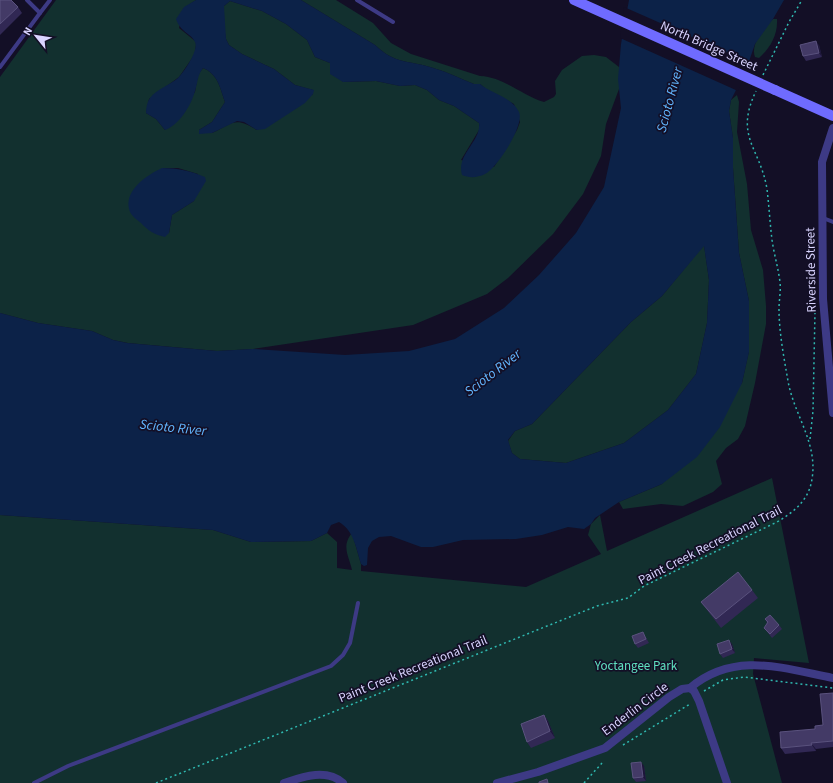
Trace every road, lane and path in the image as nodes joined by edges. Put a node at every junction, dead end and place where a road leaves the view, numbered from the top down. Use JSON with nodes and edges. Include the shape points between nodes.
{"nodes":[{"id":1,"x":27,"y":0,"type":"edge"},
{"id":2,"x":50,"y":0,"type":"edge"},
{"id":3,"x":357,"y":0,"type":"edge"},
{"id":4,"x":574,"y":0,"type":"edge"},
{"id":5,"x":802,"y":0,"type":"edge"},
{"id":6,"x":40,"y":13,"type":"junction"},
{"id":7,"x":393,"y":22,"type":"dead end"},
{"id":8,"x":0,"y":67,"type":"edge"},
{"id":9,"x":763,"y":76,"type":"dead end"},
{"id":10,"x":756,"y":90,"type":"dead end"},
{"id":11,"x":833,"y":116,"type":"edge"},
{"id":12,"x":833,"y":128,"type":"edge"},
{"id":13,"x":823,"y":217,"type":"junction"},
{"id":14,"x":833,"y":222,"type":"edge"},
{"id":15,"x":823,"y":300,"type":"junction"},
{"id":16,"x":824,"y":319,"type":"junction"},
{"id":17,"x":833,"y":321,"type":"edge"},
{"id":18,"x":833,"y":413,"type":"edge"},
{"id":19,"x":810,"y":441,"type":"junction"},
{"id":20,"x":358,"y":603,"type":"dead end"},
{"id":21,"x":833,"y":678,"type":"edge"},
{"id":22,"x":690,"y":688,"type":"junction"},
{"id":23,"x":833,"y":688,"type":"edge"},
{"id":24,"x":704,"y":691,"type":"dead end"},
{"id":25,"x":690,"y":704,"type":"dead end"},
{"id":26,"x":618,"y":748,"type":"dead end"},
{"id":27,"x":602,"y":763,"type":"dead end"},
{"id":28,"x":34,"y":783,"type":"edge"},
{"id":29,"x":156,"y":783,"type":"edge"},
{"id":30,"x":284,"y":783,"type":"edge"},
{"id":31,"x":343,"y":783,"type":"edge"},
{"id":32,"x":498,"y":783,"type":"edge"},
{"id":33,"x":584,"y":783,"type":"edge"},
{"id":34,"x":727,"y":783,"type":"edge"}],
"edges":[{"from":1,"to":6,"type":"lane"},
{"from":2,"to":6,"type":"lane"},
{"from":3,"to":7,"type":"lane"},
{"from":4,"to":11,"type":"main road","name":"North Bridge Street","bridge":true},
{"from":5,"to":9,"type":"path","via":[[788,22]]},
{"from":6,"to":8,"type":"lane"},
{"from":10,"to":19,"type":"path","name":"Paint Creek Recreational Trail","via":[[747,128],[767,188],[780,283],[779,308],[788,382]]},
{"from":12,"to":13,"type":"street","name":"Riverside Street","via":[[822,162]]},
{"from":13,"to":14,"type":"lane"},
{"from":13,"to":15,"type":"street","name":"Riverside Street"},
{"from":15,"to":16,"type":"street","name":"Riverside Street"},
{"from":15,"to":19,"type":"path","via":[[815,305]]},
{"from":16,"to":17,"type":"street"},
{"from":16,"to":18,"type":"street","name":"Riverside Street"},
{"from":19,"to":29,"type":"path","name":"Paint Creek Recreational Trail","via":[[813,465],[808,495],[790,515],[777,522],[644,586],[628,598],[583,611]]},
{"from":20,"to":28,"type":"lane","via":[[350,643],[332,666],[68,766]]},
{"from":21,"to":22,"type":"street","via":[[764,665],[736,666],[703,676]]},
{"from":22,"to":32,"type":"street","name":"Enderlin Circle","via":[[682,689],[669,697],[604,748],[538,772]]},
{"from":22,"to":34,"type":"street","name":"Enderlin Circle","via":[[699,701]]},
{"from":23,"to":24,"type":"path","via":[[744,677],[724,680]]},
{"from":25,"to":26,"type":"path"},
{"from":27,"to":33,"type":"path"},
{"from":30,"to":31,"type":"street","via":[[322,775],[332,776]]}]}
